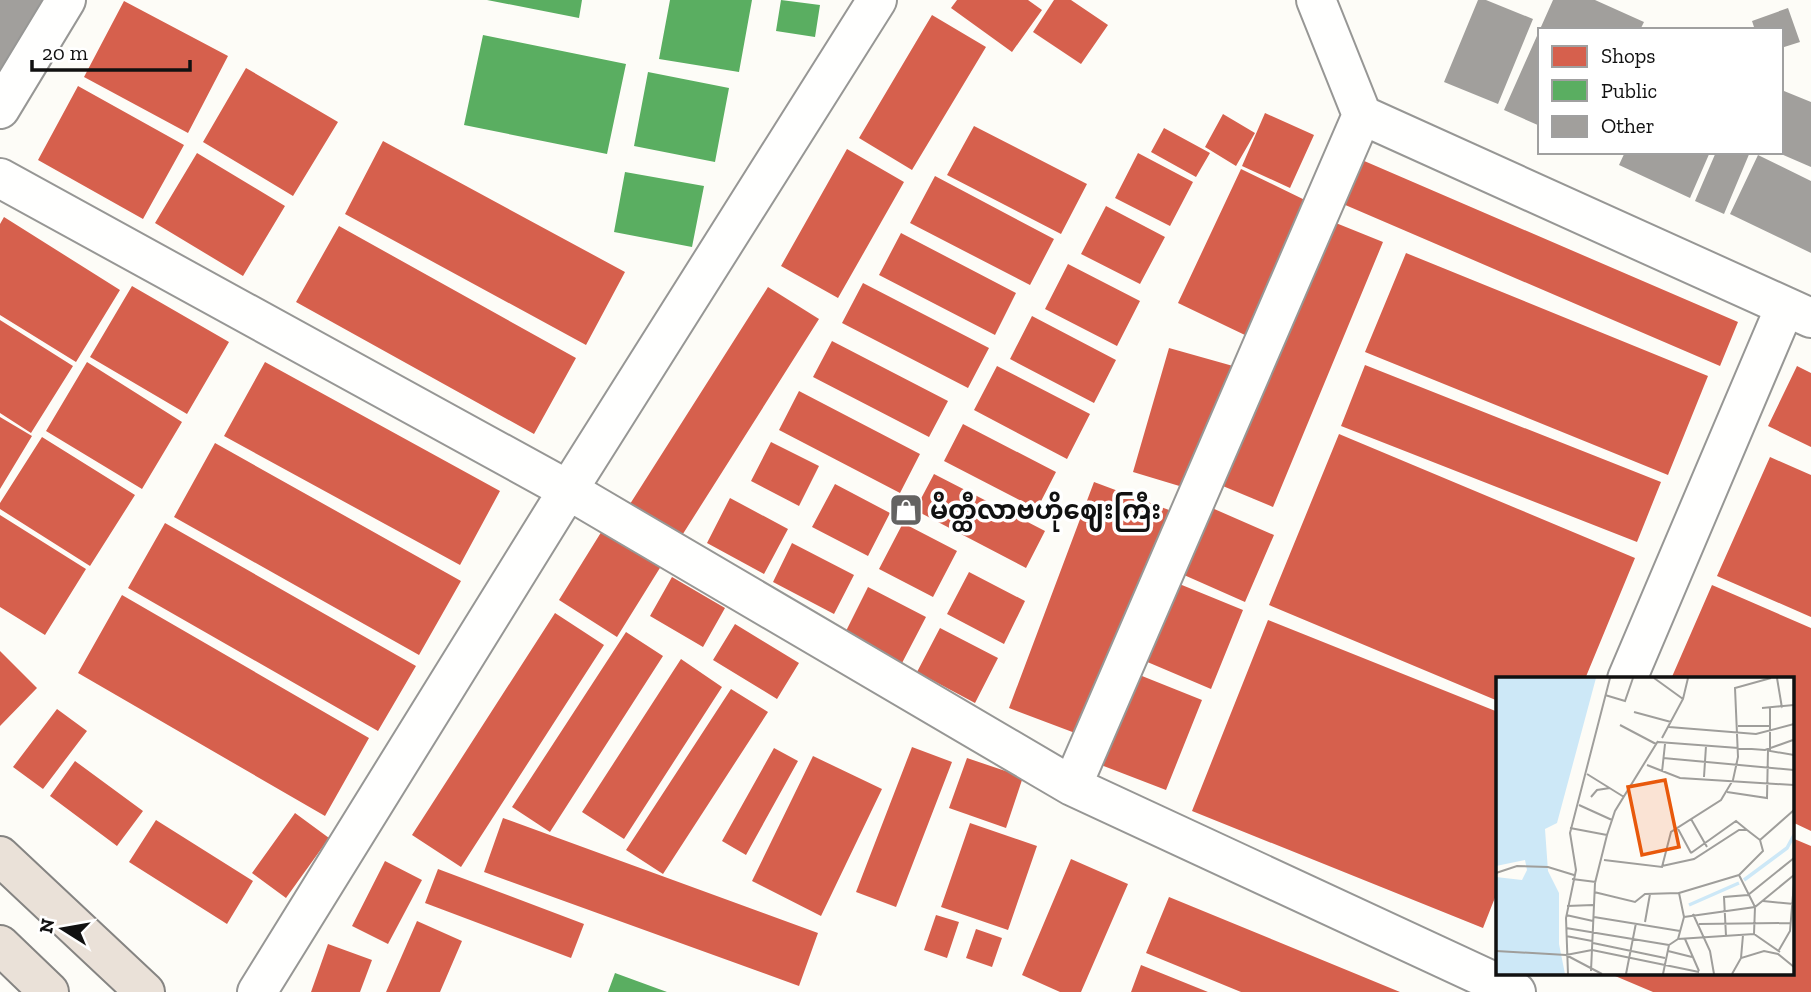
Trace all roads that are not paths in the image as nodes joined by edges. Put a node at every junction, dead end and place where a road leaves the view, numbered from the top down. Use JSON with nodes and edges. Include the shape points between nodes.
{"nodes":[{"id":1,"x":66,"y":0,"type":"edge"},
{"id":2,"x":877,"y":0,"type":"edge"},
{"id":3,"x":1316,"y":0,"type":"edge"},
{"id":4,"x":0,"y":109,"type":"edge"},
{"id":5,"x":1362,"y":115,"type":"junction"},
{"id":6,"x":0,"y":178,"type":"edge"},
{"id":7,"x":1798,"y":313,"type":"edge"},
{"id":8,"x":568,"y":490,"type":"junction"},
{"id":9,"x":1628,"y":677,"type":"edge"},
{"id":10,"x":1072,"y":786,"type":"junction"},
{"id":11,"x":0,"y":856,"type":"edge"},
{"id":12,"x":0,"y":945,"type":"edge"},
{"id":13,"x":1502,"y":985,"type":"edge"},
{"id":14,"x":49,"y":992,"type":"edge"},
{"id":15,"x":145,"y":992,"type":"edge"},
{"id":16,"x":257,"y":992,"type":"edge"}],
"edges":[{"from":1,"to":4,"type":"street"},
{"from":2,"to":8,"type":"street"},
{"from":3,"to":5,"type":"street"},
{"from":5,"to":7,"type":"street"},
{"from":5,"to":10,"type":"street"},
{"from":6,"to":8,"type":"street"},
{"from":7,"to":9,"type":"street"},
{"from":8,"to":10,"type":"street"},
{"from":8,"to":16,"type":"street"},
{"from":10,"to":13,"type":"street"},
{"from":11,"to":15,"type":"highway"},
{"from":12,"to":14,"type":"highway"}]}
